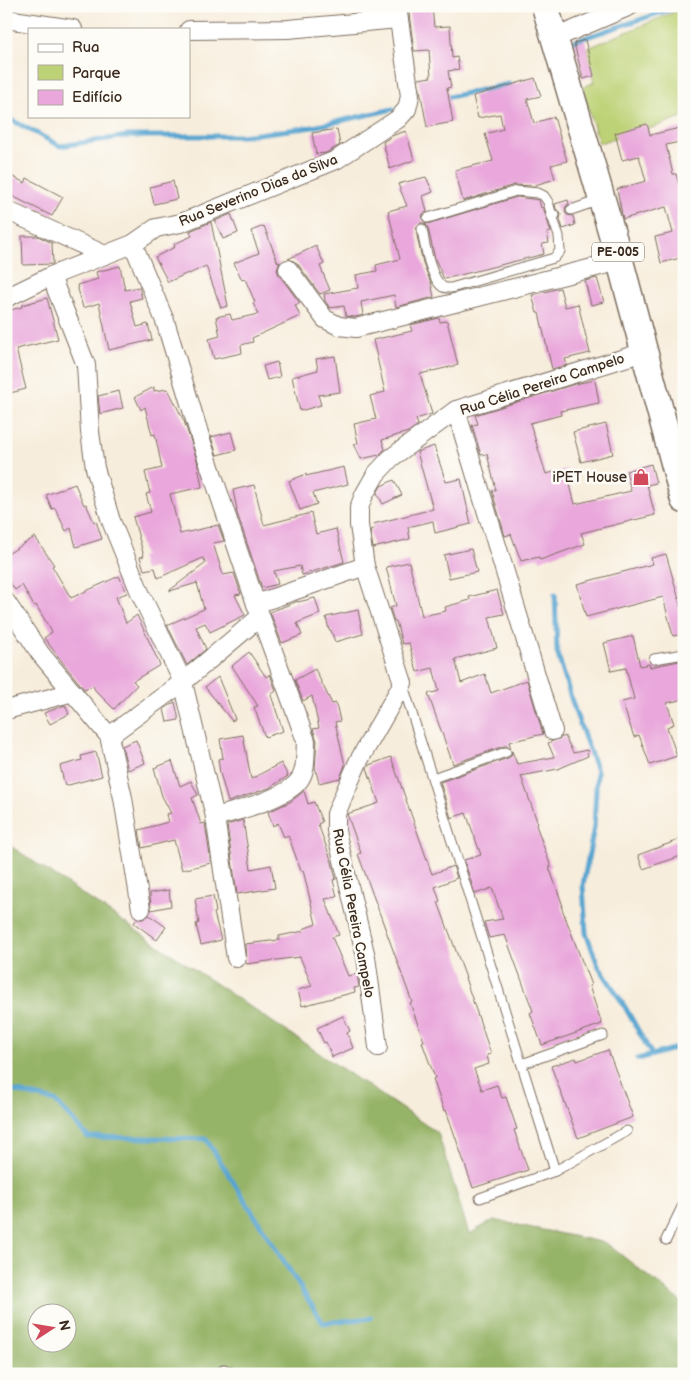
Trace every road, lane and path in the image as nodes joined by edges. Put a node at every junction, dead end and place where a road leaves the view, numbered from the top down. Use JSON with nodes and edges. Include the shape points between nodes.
{"nodes":[{"id":1,"x":545,"y":6,"type":"edge"},
{"id":2,"x":630,"y":6,"type":"edge"},
{"id":3,"x":398,"y":12,"type":"edge"},
{"id":4,"x":6,"y":19,"type":"edge"},
{"id":5,"x":66,"y":28,"type":"edge"},
{"id":6,"x":190,"y":30,"type":"edge"},
{"id":7,"x":555,"y":38,"type":"junction"},
{"id":8,"x":603,"y":199,"type":"junction"},
{"id":9,"x":6,"y":210,"type":"edge"},
{"id":10,"x":571,"y":210,"type":"dead end"},
{"id":11,"x":428,"y":218,"type":"dead end"},
{"id":12,"x":422,"y":229,"type":"dead end"},
{"id":13,"x":133,"y":244,"type":"junction"},
{"id":14,"x":106,"y":255,"type":"junction"},
{"id":15,"x":620,"y":261,"type":"junction"},
{"id":16,"x":288,"y":269,"type":"dead end"},
{"id":17,"x":51,"y":276,"type":"junction"},
{"id":18,"x":6,"y":298,"type":"edge"},
{"id":19,"x":644,"y":352,"type":"junction"},
{"id":20,"x":456,"y":410,"type":"junction"},
{"id":21,"x":683,"y":490,"type":"edge"},
{"id":22,"x":365,"y":566,"type":"junction"},
{"id":23,"x":6,"y":602,"type":"edge"},
{"id":24,"x":258,"y":611,"type":"junction"},
{"id":25,"x":684,"y":654,"type":"edge"},
{"id":26,"x":654,"y":659,"type":"dead end"},
{"id":27,"x":184,"y":682,"type":"junction"},
{"id":28,"x":402,"y":683,"type":"junction"},
{"id":29,"x":73,"y":692,"type":"junction"},
{"id":30,"x":6,"y":710,"type":"edge"},
{"id":31,"x":553,"y":731,"type":"dead end"},
{"id":32,"x":109,"y":736,"type":"junction"},
{"id":33,"x":506,"y":752,"type":"dead end"},
{"id":34,"x":433,"y":778,"type":"junction"},
{"id":35,"x":215,"y":817,"type":"junction"},
{"id":36,"x":141,"y":909,"type":"dead end"},
{"id":37,"x":236,"y":958,"type":"dead end"},
{"id":38,"x":603,"y":1035,"type":"dead end"},
{"id":39,"x":378,"y":1048,"type":"dead end"},
{"id":40,"x":522,"y":1064,"type":"junction"},
{"id":41,"x":627,"y":1132,"type":"dead end"},
{"id":42,"x":555,"y":1171,"type":"junction"},
{"id":43,"x":480,"y":1198,"type":"dead end"},
{"id":44,"x":684,"y":1203,"type":"edge"},
{"id":45,"x":666,"y":1240,"type":"dead end"},
{"id":46,"x":220,"y":1374,"type":"edge"},
{"id":47,"x":234,"y":1374,"type":"edge"}],
"edges":[{"from":1,"to":7,"type":"main road","number":"PE-005"},
{"from":2,"to":7,"type":"street"},
{"from":3,"to":6,"type":"street","via":[[288,29]]},
{"from":3,"to":13,"type":"street","name":"Rua Severino Dias da Silva","via":[[410,96],[407,109],[398,119],[336,160],[181,223],[156,228]]},
{"from":4,"to":5,"type":"street"},
{"from":7,"to":8,"type":"main road","number":"PE-005"},
{"from":8,"to":10,"type":"lane"},
{"from":8,"to":15,"type":"main road","number":"PE-005"},
{"from":9,"to":14,"type":"street"},
{"from":11,"to":12,"type":"lane","via":[[516,191],[533,192],[544,196],[554,215],[560,251],[554,258],[451,288],[442,287],[432,271]]},
{"from":13,"to":14,"type":"street","name":"Rua Severino Dias da Silva"},
{"from":13,"to":24,"type":"street","via":[[165,321]]},
{"from":14,"to":17,"type":"street","name":"Rua Severino Dias da Silva"},
{"from":15,"to":16,"type":"street","via":[[356,328],[326,320]]},
{"from":15,"to":19,"type":"main road","number":"PE-005"},
{"from":17,"to":18,"type":"street","name":"Rua Severino Dias da Silva"},
{"from":17,"to":27,"type":"street","via":[[86,364],[92,450],[111,521],[141,595]]},
{"from":19,"to":20,"type":"street","name":"Rua Célia Pereira Campelo"},
{"from":19,"to":21,"type":"main road","number":"PE-005"},
{"from":20,"to":22,"type":"street","name":"Rua Célia Pereira Campelo","via":[[391,458],[376,474],[359,508]]},
{"from":20,"to":31,"type":"street"},
{"from":22,"to":24,"type":"street"},
{"from":22,"to":28,"type":"street","name":"Rua Célia Pereira Campelo"},
{"from":23,"to":29,"type":"street","via":[[40,653]]},
{"from":24,"to":27,"type":"street"},
{"from":24,"to":35,"type":"street","via":[[306,741],[305,761],[300,779],[284,793]]},
{"from":25,"to":26,"type":"lane"},
{"from":27,"to":32,"type":"street"},
{"from":27,"to":35,"type":"street"},
{"from":28,"to":34,"type":"lane"},
{"from":28,"to":39,"type":"street","name":"Rua Célia Pereira Campelo","via":[[358,762],[336,814],[336,831],[366,957]]},
{"from":29,"to":30,"type":"street"},
{"from":29,"to":32,"type":"street"},
{"from":32,"to":36,"type":"street"},
{"from":33,"to":34,"type":"lane"},
{"from":34,"to":40,"type":"lane"},
{"from":35,"to":37,"type":"street"},
{"from":38,"to":40,"type":"lane"},
{"from":40,"to":42,"type":"lane"},
{"from":41,"to":42,"type":"lane"},
{"from":42,"to":43,"type":"lane"},
{"from":44,"to":45,"type":"lane"},
{"from":46,"to":47,"type":"lane","via":[[224,1369]]}]}
